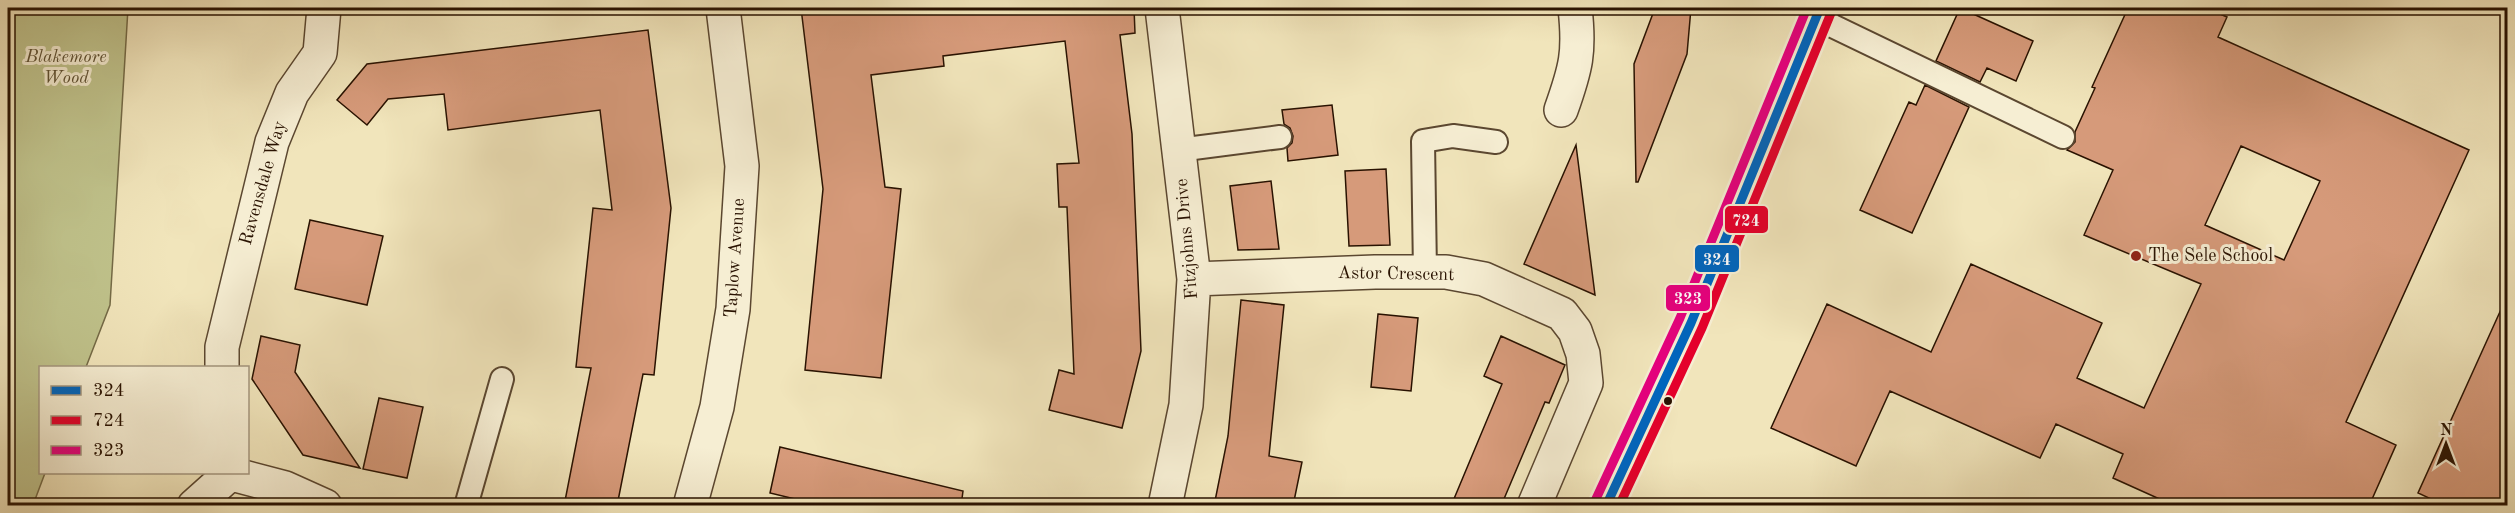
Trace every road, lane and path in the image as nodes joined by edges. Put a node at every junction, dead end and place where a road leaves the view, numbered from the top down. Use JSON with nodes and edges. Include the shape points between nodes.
{"nodes":[{"id":1,"x":324,"y":8,"type":"edge"},
{"id":2,"x":723,"y":8,"type":"edge"},
{"id":3,"x":1162,"y":8,"type":"edge"},
{"id":4,"x":1575,"y":8,"type":"edge"},
{"id":5,"x":1818,"y":13,"type":"edge"},
{"id":6,"x":1561,"y":110,"type":"dead end"},
{"id":7,"x":1280,"y":137,"type":"dead end"},
{"id":8,"x":2063,"y":137,"type":"dead end"},
{"id":9,"x":1496,"y":142,"type":"dead end"},
{"id":10,"x":1178,"y":150,"type":"junction"},
{"id":11,"x":1425,"y":272,"type":"junction"},
{"id":12,"x":1194,"y":279,"type":"junction"},
{"id":13,"x":222,"y":366,"type":"edge"},
{"id":14,"x":502,"y":379,"type":"dead end"},
{"id":15,"x":231,"y":474,"type":"edge"},
{"id":16,"x":236,"y":474,"type":"edge"},
{"id":17,"x":194,"y":506,"type":"edge"},
{"id":18,"x":326,"y":506,"type":"edge"},
{"id":19,"x":466,"y":506,"type":"edge"},
{"id":20,"x":690,"y":506,"type":"edge"},
{"id":21,"x":1165,"y":506,"type":"edge"},
{"id":22,"x":1534,"y":506,"type":"edge"},
{"id":23,"x":1606,"y":506,"type":"edge"}],
"edges":[{"from":1,"to":13,"type":"street","name":"Ravensdale Way","via":[[320,53],[291,93],[272,142],[222,348]]},
{"from":2,"to":20,"type":"street","name":"Taplow Avenue","via":[[742,165],[734,297],[717,406]]},
{"from":3,"to":10,"type":"street","name":"Fitzjohns Drive"},
{"from":4,"to":6,"type":"street","via":[[1579,42],[1576,67]]},
{"from":5,"to":8,"type":"lane"},
{"from":5,"to":23,"type":"street","via":[[1690,323]]},
{"from":7,"to":10,"type":"lane"},
{"from":9,"to":11,"type":"lane","via":[[1453,136],[1423,141]]},
{"from":10,"to":12,"type":"street","name":"Fitzjohns Drive"},
{"from":11,"to":12,"type":"street","name":"Astor Crescent"},
{"from":11,"to":22,"type":"street","name":"Astor Crescent","via":[[1484,279],[1562,314],[1575,331],[1583,354],[1586,383]]},
{"from":12,"to":21,"type":"street","name":"Fitzjohns Drive","via":[[1186,405]]},
{"from":14,"to":19,"type":"lane"},
{"from":15,"to":17,"type":"street"},
{"from":16,"to":18,"type":"street","via":[[285,488]]}]}
